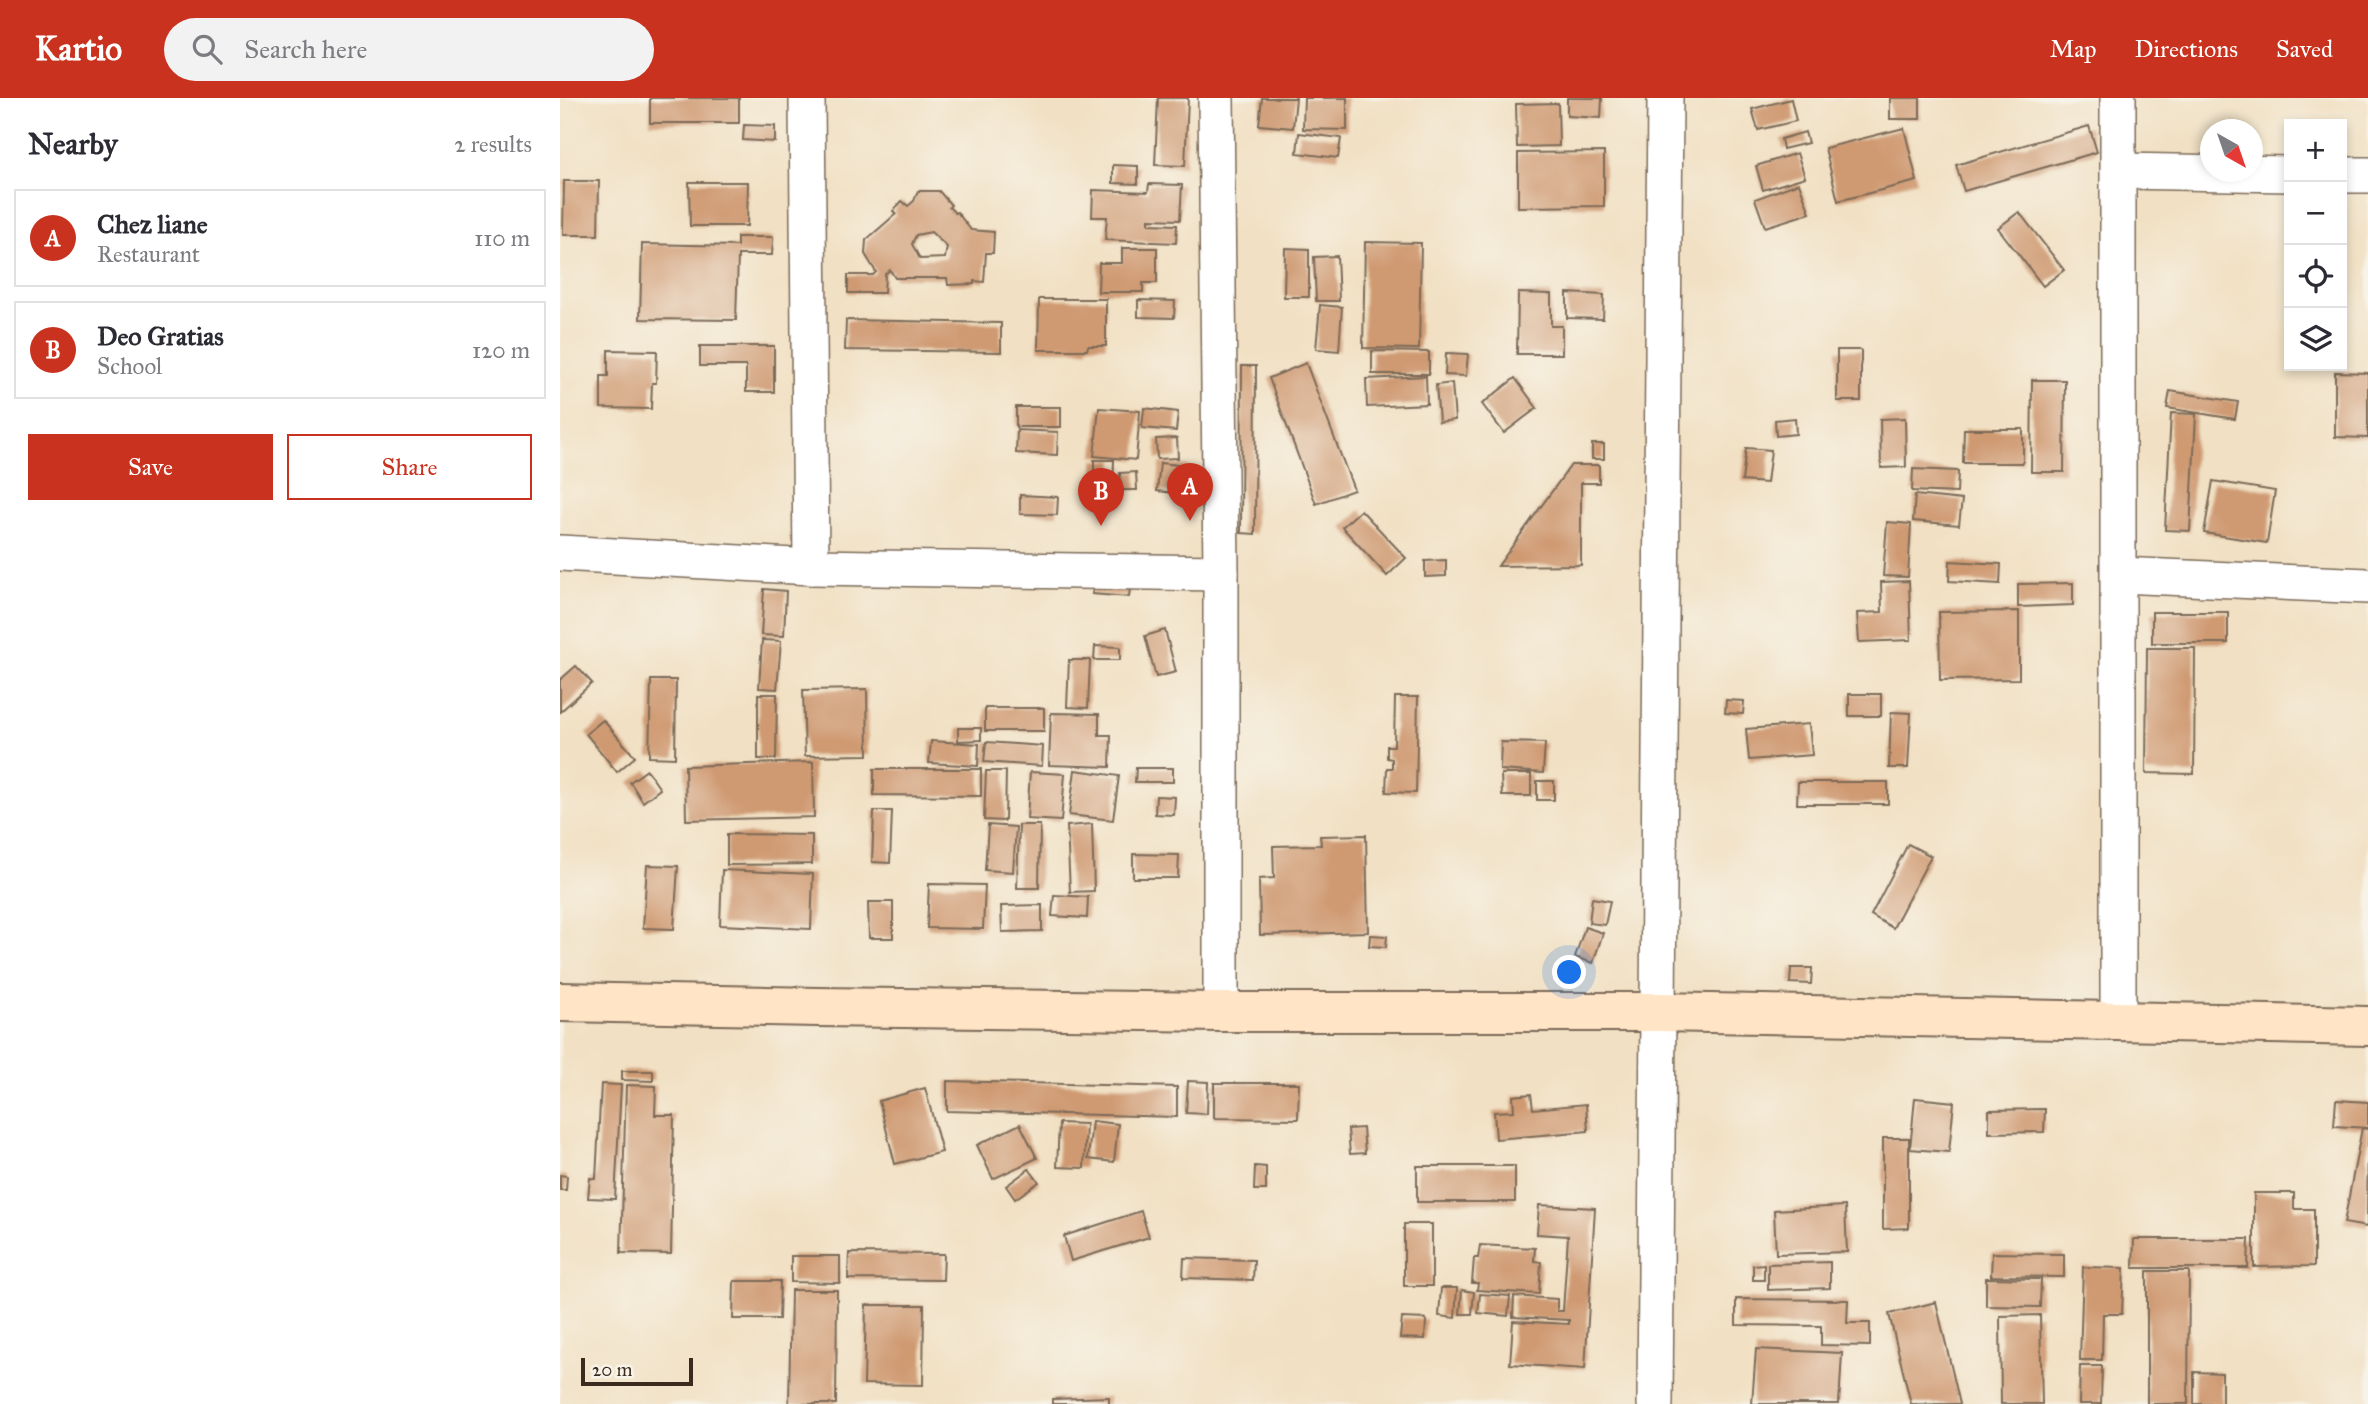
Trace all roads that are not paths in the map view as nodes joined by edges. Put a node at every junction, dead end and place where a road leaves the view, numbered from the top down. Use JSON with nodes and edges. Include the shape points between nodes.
{"nodes":[{"id":1,"x":807,"y":98,"type":"edge"},
{"id":2,"x":1216,"y":98,"type":"edge"},
{"id":3,"x":1665,"y":98,"type":"edge"},
{"id":4,"x":2118,"y":98,"type":"edge"},
{"id":5,"x":2119,"y":171,"type":"junction"},
{"id":6,"x":2284,"y":174,"type":"edge"},
{"id":7,"x":2347,"y":175,"type":"edge"},
{"id":8,"x":2368,"y":175,"type":"edge"},
{"id":9,"x":560,"y":553,"type":"edge"},
{"id":10,"x":811,"y":567,"type":"junction"},
{"id":11,"x":1221,"y":573,"type":"junction"},
{"id":12,"x":2119,"y":575,"type":"junction"},
{"id":13,"x":2368,"y":586,"type":"edge"},
{"id":14,"x":560,"y":1002,"type":"edge"},
{"id":15,"x":1221,"y":1012,"type":"junction"},
{"id":16,"x":1658,"y":1012,"type":"junction"},
{"id":17,"x":2118,"y":1022,"type":"junction"},
{"id":18,"x":2368,"y":1026,"type":"edge"},
{"id":19,"x":1655,"y":1404,"type":"edge"}],
"edges":[{"from":1,"to":10,"type":"street"},
{"from":2,"to":11,"type":"street"},
{"from":3,"to":16,"type":"street"},
{"from":4,"to":5,"type":"street"},
{"from":5,"to":6,"type":"street"},
{"from":5,"to":12,"type":"street"},
{"from":7,"to":8,"type":"street"},
{"from":9,"to":10,"type":"street"},
{"from":10,"to":11,"type":"street"},
{"from":11,"to":15,"type":"street"},
{"from":12,"to":13,"type":"street"},
{"from":12,"to":17,"type":"street"},
{"from":14,"to":15,"type":"street"},
{"from":15,"to":16,"type":"street"},
{"from":16,"to":17,"type":"street"},
{"from":16,"to":19,"type":"street"},
{"from":17,"to":18,"type":"street"}]}
